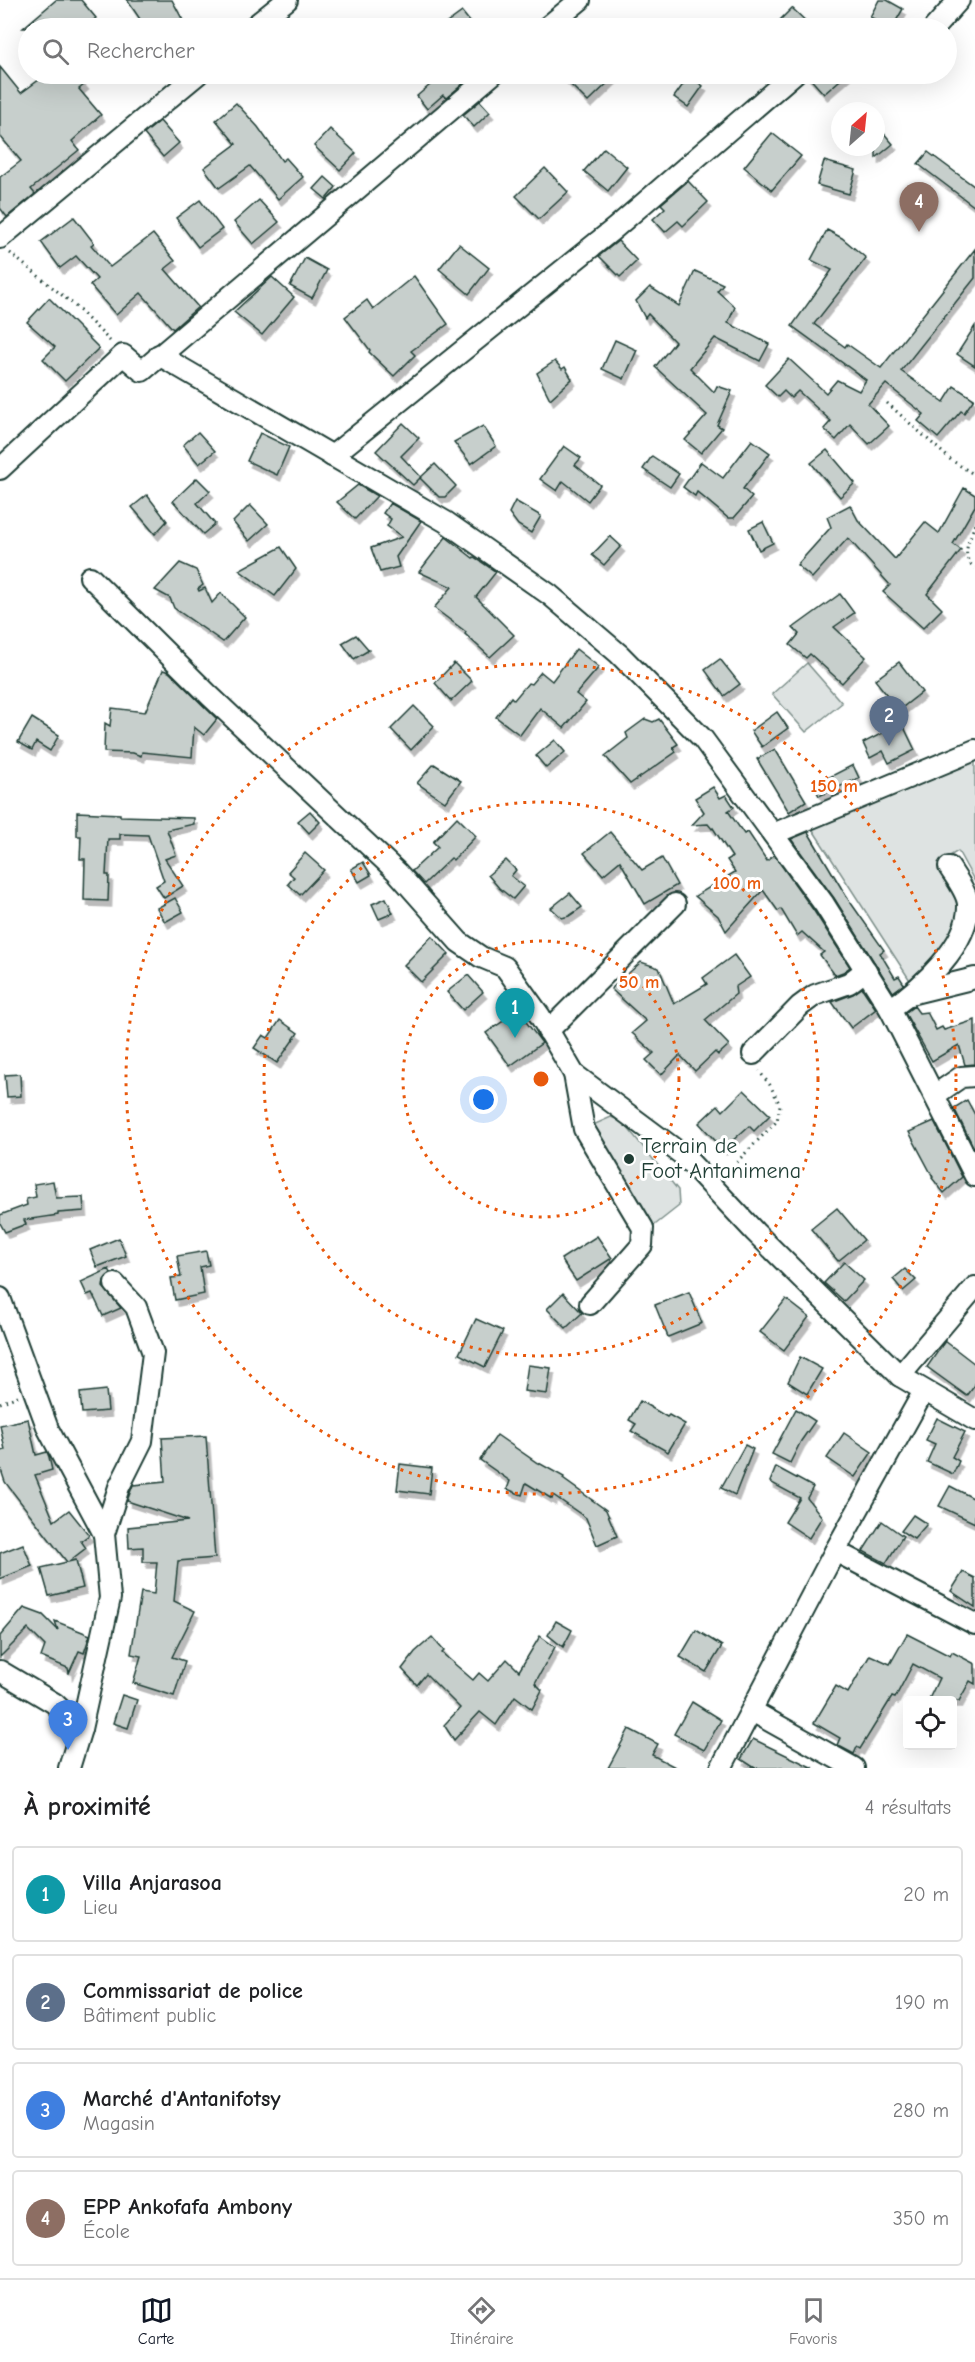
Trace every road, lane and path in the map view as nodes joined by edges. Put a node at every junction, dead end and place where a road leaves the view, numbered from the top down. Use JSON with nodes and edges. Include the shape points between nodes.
{"nodes":[{"id":1,"x":287,"y":0,"type":"edge"},
{"id":2,"x":580,"y":0,"type":"edge"},
{"id":3,"x":959,"y":0,"type":"edge"},
{"id":4,"x":264,"y":18,"type":"edge"},
{"id":5,"x":558,"y":18,"type":"edge"},
{"id":6,"x":943,"y":18,"type":"edge"},
{"id":7,"x":186,"y":84,"type":"edge"},
{"id":8,"x":481,"y":84,"type":"edge"},
{"id":9,"x":782,"y":84,"type":"edge"},
{"id":10,"x":3,"y":243,"type":"edge"},
{"id":11,"x":123,"y":355,"type":"junction"},
{"id":12,"x":159,"y":355,"type":"junction"},
{"id":13,"x":887,"y":404,"type":"dead end"},
{"id":14,"x":332,"y":456,"type":"junction"},
{"id":15,"x":0,"y":470,"type":"edge"},
{"id":16,"x":975,"y":475,"type":"edge"},
{"id":17,"x":975,"y":524,"type":"edge"},
{"id":18,"x":975,"y":568,"type":"edge"},
{"id":19,"x":90,"y":576,"type":"dead end"},
{"id":20,"x":975,"y":750,"type":"edge"},
{"id":21,"x":773,"y":834,"type":"junction"},
{"id":22,"x":949,"y":867,"type":"dead end"},
{"id":23,"x":675,"y":904,"type":"dead end"},
{"id":24,"x":970,"y":926,"type":"edge"},
{"id":25,"x":866,"y":970,"type":"junction"},
{"id":26,"x":975,"y":978,"type":"edge"},
{"id":27,"x":914,"y":993,"type":"junction"},
{"id":28,"x":890,"y":1009,"type":"junction"},
{"id":29,"x":548,"y":1031,"type":"junction"},
{"id":30,"x":753,"y":1054,"type":"joint"},
{"id":31,"x":574,"y":1074,"type":"junction"},
{"id":32,"x":975,"y":1076,"type":"edge"},
{"id":33,"x":935,"y":1095,"type":"junction"},
{"id":34,"x":975,"y":1176,"type":"edge"},
{"id":35,"x":713,"y":1187,"type":"junction"},
{"id":36,"x":115,"y":1284,"type":"dead end"},
{"id":37,"x":975,"y":1287,"type":"edge"},
{"id":38,"x":0,"y":1299,"type":"edge"},
{"id":39,"x":590,"y":1304,"type":"dead end"},
{"id":40,"x":900,"y":1377,"type":"junction"},
{"id":41,"x":924,"y":1391,"type":"junction"},
{"id":42,"x":975,"y":1420,"type":"edge"},
{"id":43,"x":104,"y":1534,"type":"junction"},
{"id":44,"x":835,"y":1551,"type":"junction"},
{"id":45,"x":975,"y":1624,"type":"edge"},
{"id":46,"x":0,"y":1671,"type":"edge"},
{"id":47,"x":752,"y":1711,"type":"junction"},
{"id":48,"x":81,"y":1729,"type":"junction"},
{"id":49,"x":69,"y":1768,"type":"edge"},
{"id":50,"x":721,"y":1768,"type":"edge"},
{"id":51,"x":854,"y":1768,"type":"edge"}],
"edges":[{"from":1,"to":4,"type":"street"},
{"from":2,"to":5,"type":"street"},
{"from":3,"to":6,"type":"street"},
{"from":7,"to":10,"type":"street"},
{"from":8,"to":12,"type":"street"},
{"from":9,"to":14,"type":"street","via":[[615,228]]},
{"from":10,"to":11,"type":"path","via":[[17,261],[73,304]]},
{"from":11,"to":12,"type":"street","via":[[141,371]]},
{"from":11,"to":15,"type":"street"},
{"from":12,"to":14,"type":"street"},
{"from":13,"to":16,"type":"path","via":[[951,460]]},
{"from":14,"to":21,"type":"street","via":[[446,522],[550,595],[619,654],[703,739]]},
{"from":17,"to":18,"type":"path","via":[[966,555]]},
{"from":19,"to":29,"type":"street","via":[[210,696],[397,872],[459,942],[505,967]]},
{"from":20,"to":21,"type":"street"},
{"from":21,"to":25,"type":"street"},
{"from":22,"to":24,"type":"street","via":[[968,901]]},
{"from":23,"to":29,"type":"street"},
{"from":24,"to":27,"type":"street"},
{"from":25,"to":28,"type":"street"},
{"from":25,"to":30,"type":"street","via":[[849,983],[815,995],[800,1006]]},
{"from":26,"to":27,"type":"street"},
{"from":27,"to":28,"type":"street"},
{"from":28,"to":33,"type":"street"},
{"from":29,"to":31,"type":"street"},
{"from":30,"to":35,"type":"path","via":[[755,1067],[780,1105],[777,1121]]},
{"from":31,"to":35,"type":"street","via":[[684,1156]]},
{"from":31,"to":39,"type":"street","via":[[584,1129],[643,1228],[642,1245]]},
{"from":32,"to":33,"type":"street","via":[[961,1077]]},
{"from":33,"to":34,"type":"street"},
{"from":35,"to":40,"type":"street"},
{"from":36,"to":43,"type":"street","via":[[136,1307],[153,1353],[142,1441],[119,1486]]},
{"from":37,"to":40,"type":"street"},
{"from":38,"to":43,"type":"street","via":[[48,1429]]},
{"from":40,"to":41,"type":"street"},
{"from":41,"to":42,"type":"street"},
{"from":41,"to":44,"type":"street"},
{"from":43,"to":48,"type":"street","via":[[110,1598]]},
{"from":44,"to":45,"type":"street"},
{"from":44,"to":47,"type":"street"},
{"from":46,"to":48,"type":"street","via":[[54,1703]]},
{"from":47,"to":50,"type":"street"},
{"from":47,"to":51,"type":"street"},
{"from":48,"to":49,"type":"street"}]}
